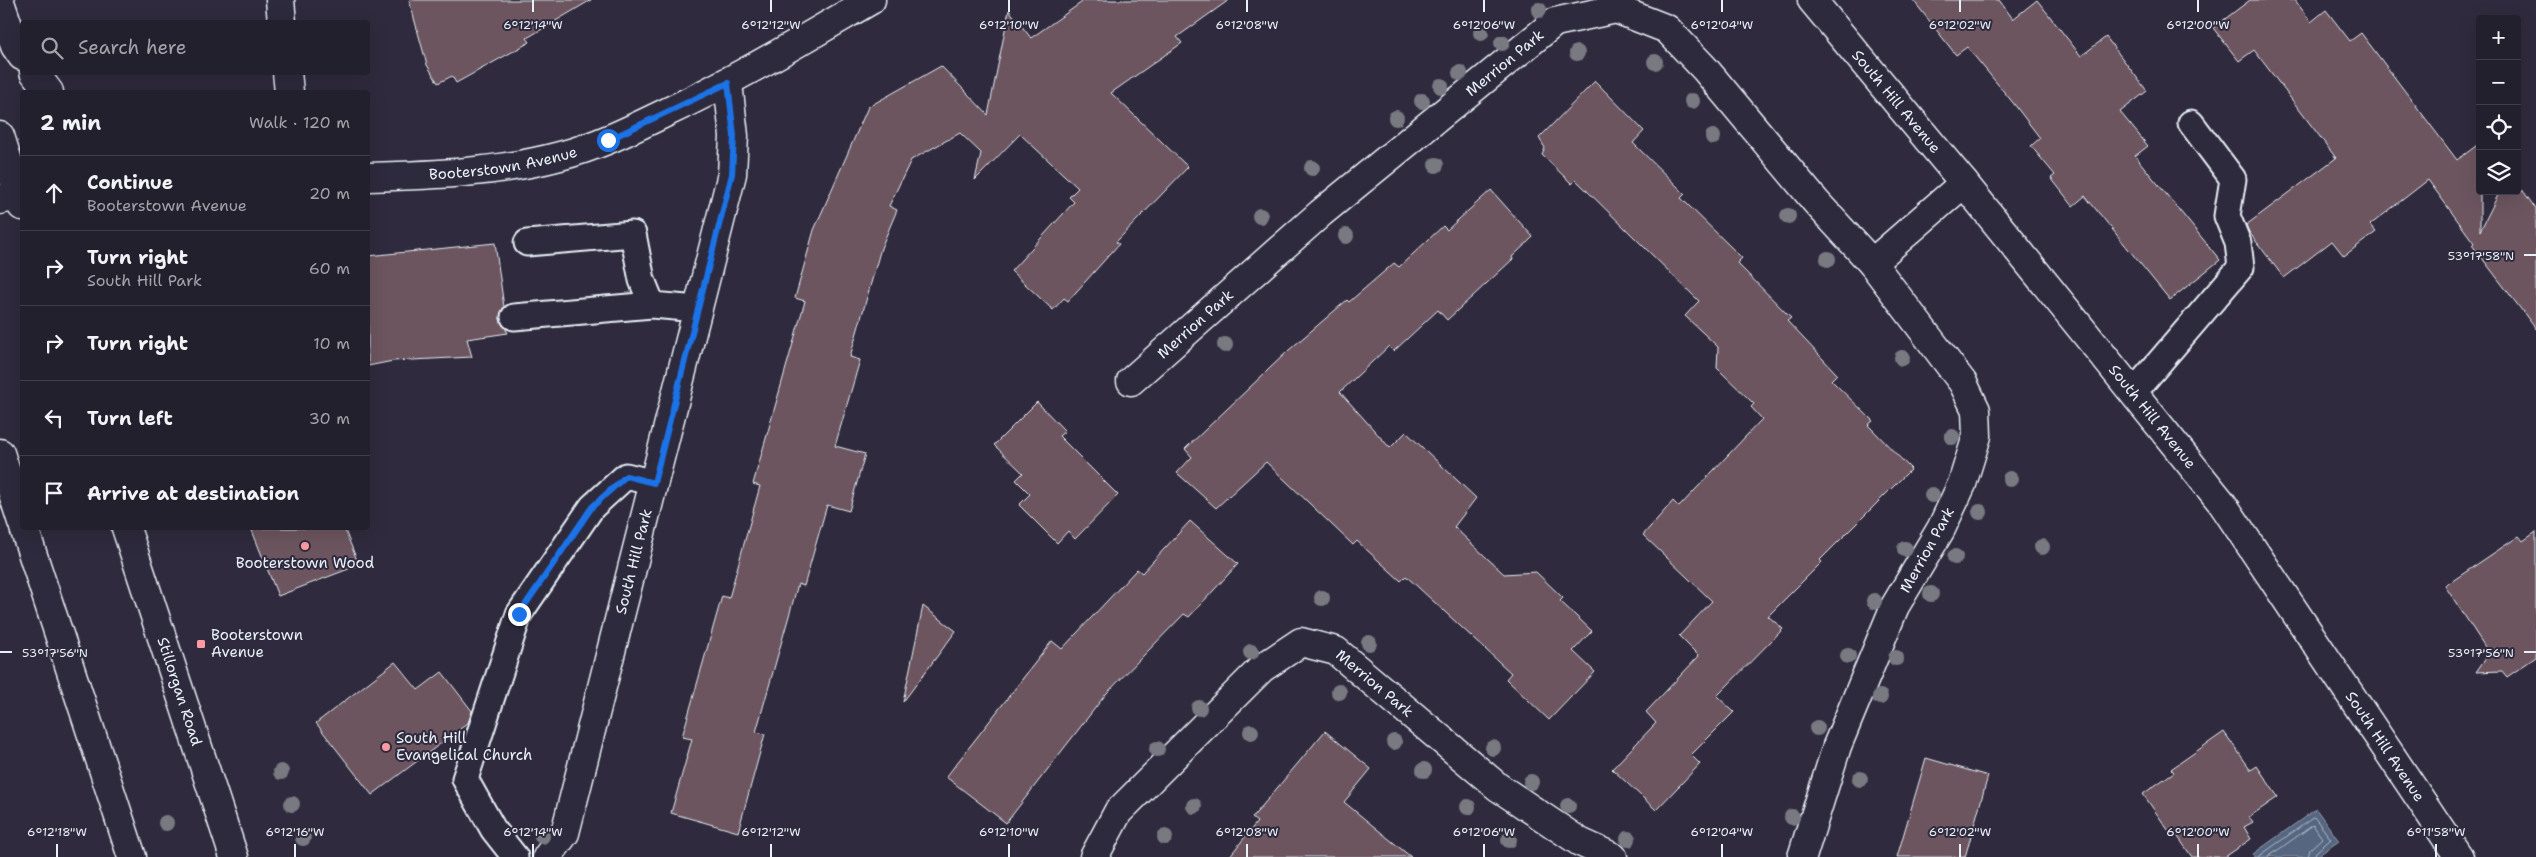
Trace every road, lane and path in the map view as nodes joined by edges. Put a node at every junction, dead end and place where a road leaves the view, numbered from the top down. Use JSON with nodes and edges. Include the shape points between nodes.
{"nodes":[{"id":1,"x":280,"y":0,"type":"edge"},
{"id":2,"x":871,"y":0,"type":"edge"},
{"id":3,"x":1812,"y":0,"type":"edge"},
{"id":4,"x":0,"y":2,"type":"edge"},
{"id":5,"x":282,"y":20,"type":"edge"},
{"id":6,"x":20,"y":53,"type":"edge"},
{"id":7,"x":36,"y":75,"type":"edge"},
{"id":8,"x":287,"y":75,"type":"edge"},
{"id":9,"x":728,"y":83,"type":"junction"},
{"id":10,"x":48,"y":90,"type":"edge"},
{"id":11,"x":289,"y":90,"type":"edge"},
{"id":12,"x":2191,"y":123,"type":"dead end"},
{"id":13,"x":0,"y":136,"type":"edge"},
{"id":14,"x":370,"y":177,"type":"edge"},
{"id":15,"x":1964,"y":183,"type":"junction"},
{"id":16,"x":16,"y":199,"type":"edge"},
{"id":17,"x":526,"y":243,"type":"dead end"},
{"id":18,"x":1872,"y":263,"type":"junction"},
{"id":19,"x":652,"y":305,"type":"junction"},
{"id":20,"x":698,"y":309,"type":"junction"},
{"id":21,"x":514,"y":317,"type":"dead end"},
{"id":22,"x":1131,"y":381,"type":"dead end"},
{"id":23,"x":2133,"y":393,"type":"junction"},
{"id":24,"x":0,"y":454,"type":"edge"},
{"id":25,"x":654,"y":483,"type":"junction"},
{"id":26,"x":20,"y":516,"type":"edge"},
{"id":27,"x":25,"y":530,"type":"edge"},
{"id":28,"x":127,"y":530,"type":"edge"},
{"id":29,"x":132,"y":857,"type":"edge"},
{"id":30,"x":234,"y":857,"type":"edge"},
{"id":31,"x":515,"y":857,"type":"edge"},
{"id":32,"x":547,"y":857,"type":"edge"},
{"id":33,"x":1094,"y":857,"type":"edge"},
{"id":34,"x":1613,"y":857,"type":"edge"},
{"id":35,"x":1802,"y":857,"type":"edge"},
{"id":36,"x":2459,"y":857,"type":"edge"}],
"edges":[{"from":1,"to":5,"type":"street"},
{"from":2,"to":9,"type":"street","name":"Booterstown Avenue"},
{"from":3,"to":15,"type":"street","name":"South Hill Avenue"},
{"from":4,"to":6,"type":"street"},
{"from":7,"to":10,"type":"street"},
{"from":8,"to":11,"type":"street"},
{"from":9,"to":14,"type":"street","name":"Booterstown Avenue","via":[[608,140],[560,156],[438,175]]},
{"from":9,"to":20,"type":"street","name":"South Hill Park","via":[[734,136],[732,174]]},
{"from":12,"to":23,"type":"lane","via":[[2234,179],[2227,216],[2238,243],[2241,267]]},
{"from":13,"to":16,"type":"street"},
{"from":15,"to":18,"type":"street"},
{"from":15,"to":23,"type":"street","name":"South Hill Avenue"},
{"from":17,"to":19,"type":"lane","via":[[633,234],[642,280]]},
{"from":18,"to":22,"type":"street","name":"Merrion Park","via":[[1667,29],[1616,9],[1555,22],[1321,213]]},
{"from":18,"to":35,"type":"street","name":"Merrion Park","via":[[1963,383],[1976,410],[1977,436],[1962,484],[1942,529],[1895,606],[1844,728]]},
{"from":19,"to":20,"type":"lane"},
{"from":19,"to":21,"type":"lane"},
{"from":20,"to":25,"type":"street","name":"South Hill Park"},
{"from":23,"to":36,"type":"street","name":"South Hill Avenue","via":[[2222,503]]},
{"from":24,"to":26,"type":"street"},
{"from":25,"to":31,"type":"lane","via":[[626,476],[592,507],[519,614],[465,779],[493,830]]},
{"from":25,"to":32,"type":"street","name":"South Hill Park","via":[[565,833]]},
{"from":27,"to":29,"type":"street"},
{"from":28,"to":30,"type":"street","name":"Stillorgan Road"},
{"from":33,"to":34,"type":"street","name":"Merrion Park","via":[[1118,812],[1262,668],[1300,642],[1336,651],[1498,787],[1580,842]]}]}
